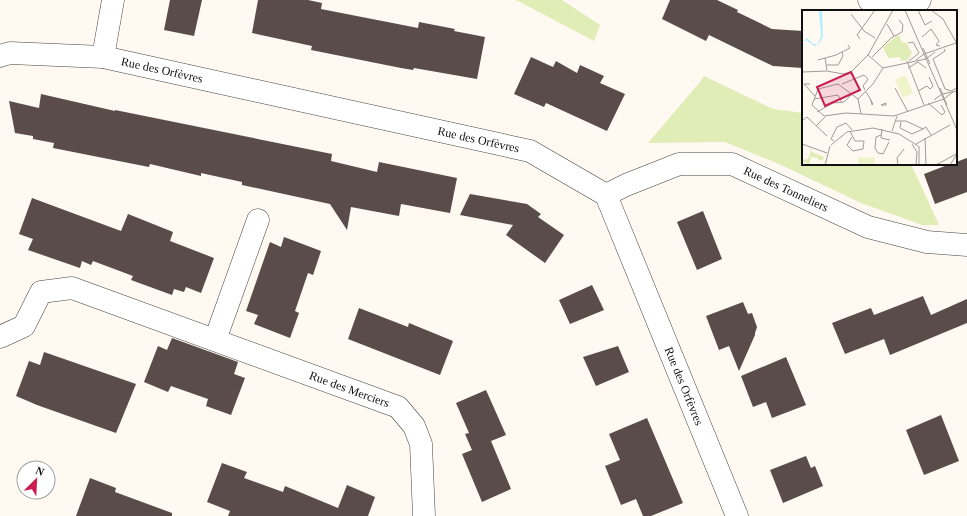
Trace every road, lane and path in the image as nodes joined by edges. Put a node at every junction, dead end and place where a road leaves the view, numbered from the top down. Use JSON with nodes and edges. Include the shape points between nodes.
{"nodes":[{"id":1,"x":113,"y":0,"type":"edge"},
{"id":2,"x":869,"y":0,"type":"edge"},
{"id":3,"x":920,"y":0,"type":"edge"},
{"id":4,"x":0,"y":56,"type":"edge"},
{"id":5,"x":103,"y":57,"type":"junction"},
{"id":6,"x":606,"y":195,"type":"junction"},
{"id":7,"x":258,"y":220,"type":"dead end"},
{"id":8,"x":967,"y":245,"type":"edge"},
{"id":9,"x":0,"y":337,"type":"edge"},
{"id":10,"x":214,"y":340,"type":"junction"},
{"id":11,"x":424,"y":516,"type":"edge"},
{"id":12,"x":737,"y":516,"type":"edge"}],
"edges":[{"from":1,"to":5,"type":"street"},
{"from":2,"to":3,"type":"street"},
{"from":4,"to":5,"type":"street","name":"Rue des Orfèvres","via":[[10,53]]},
{"from":5,"to":6,"type":"street","name":"Rue des Orfèvres","via":[[530,151]]},
{"from":6,"to":8,"type":"street","name":"Rue des Tonneliers","via":[[679,164],[732,164],[868,227],[927,242]]},
{"from":6,"to":12,"type":"street","name":"Rue des Orfèvres"},
{"from":7,"to":10,"type":"street"},
{"from":9,"to":10,"type":"street","name":"Rue des Merciers","via":[[24,326],[41,292],[72,288]]},
{"from":10,"to":11,"type":"street","name":"Rue des Merciers","via":[[398,407],[414,426],[421,444]]}]}
